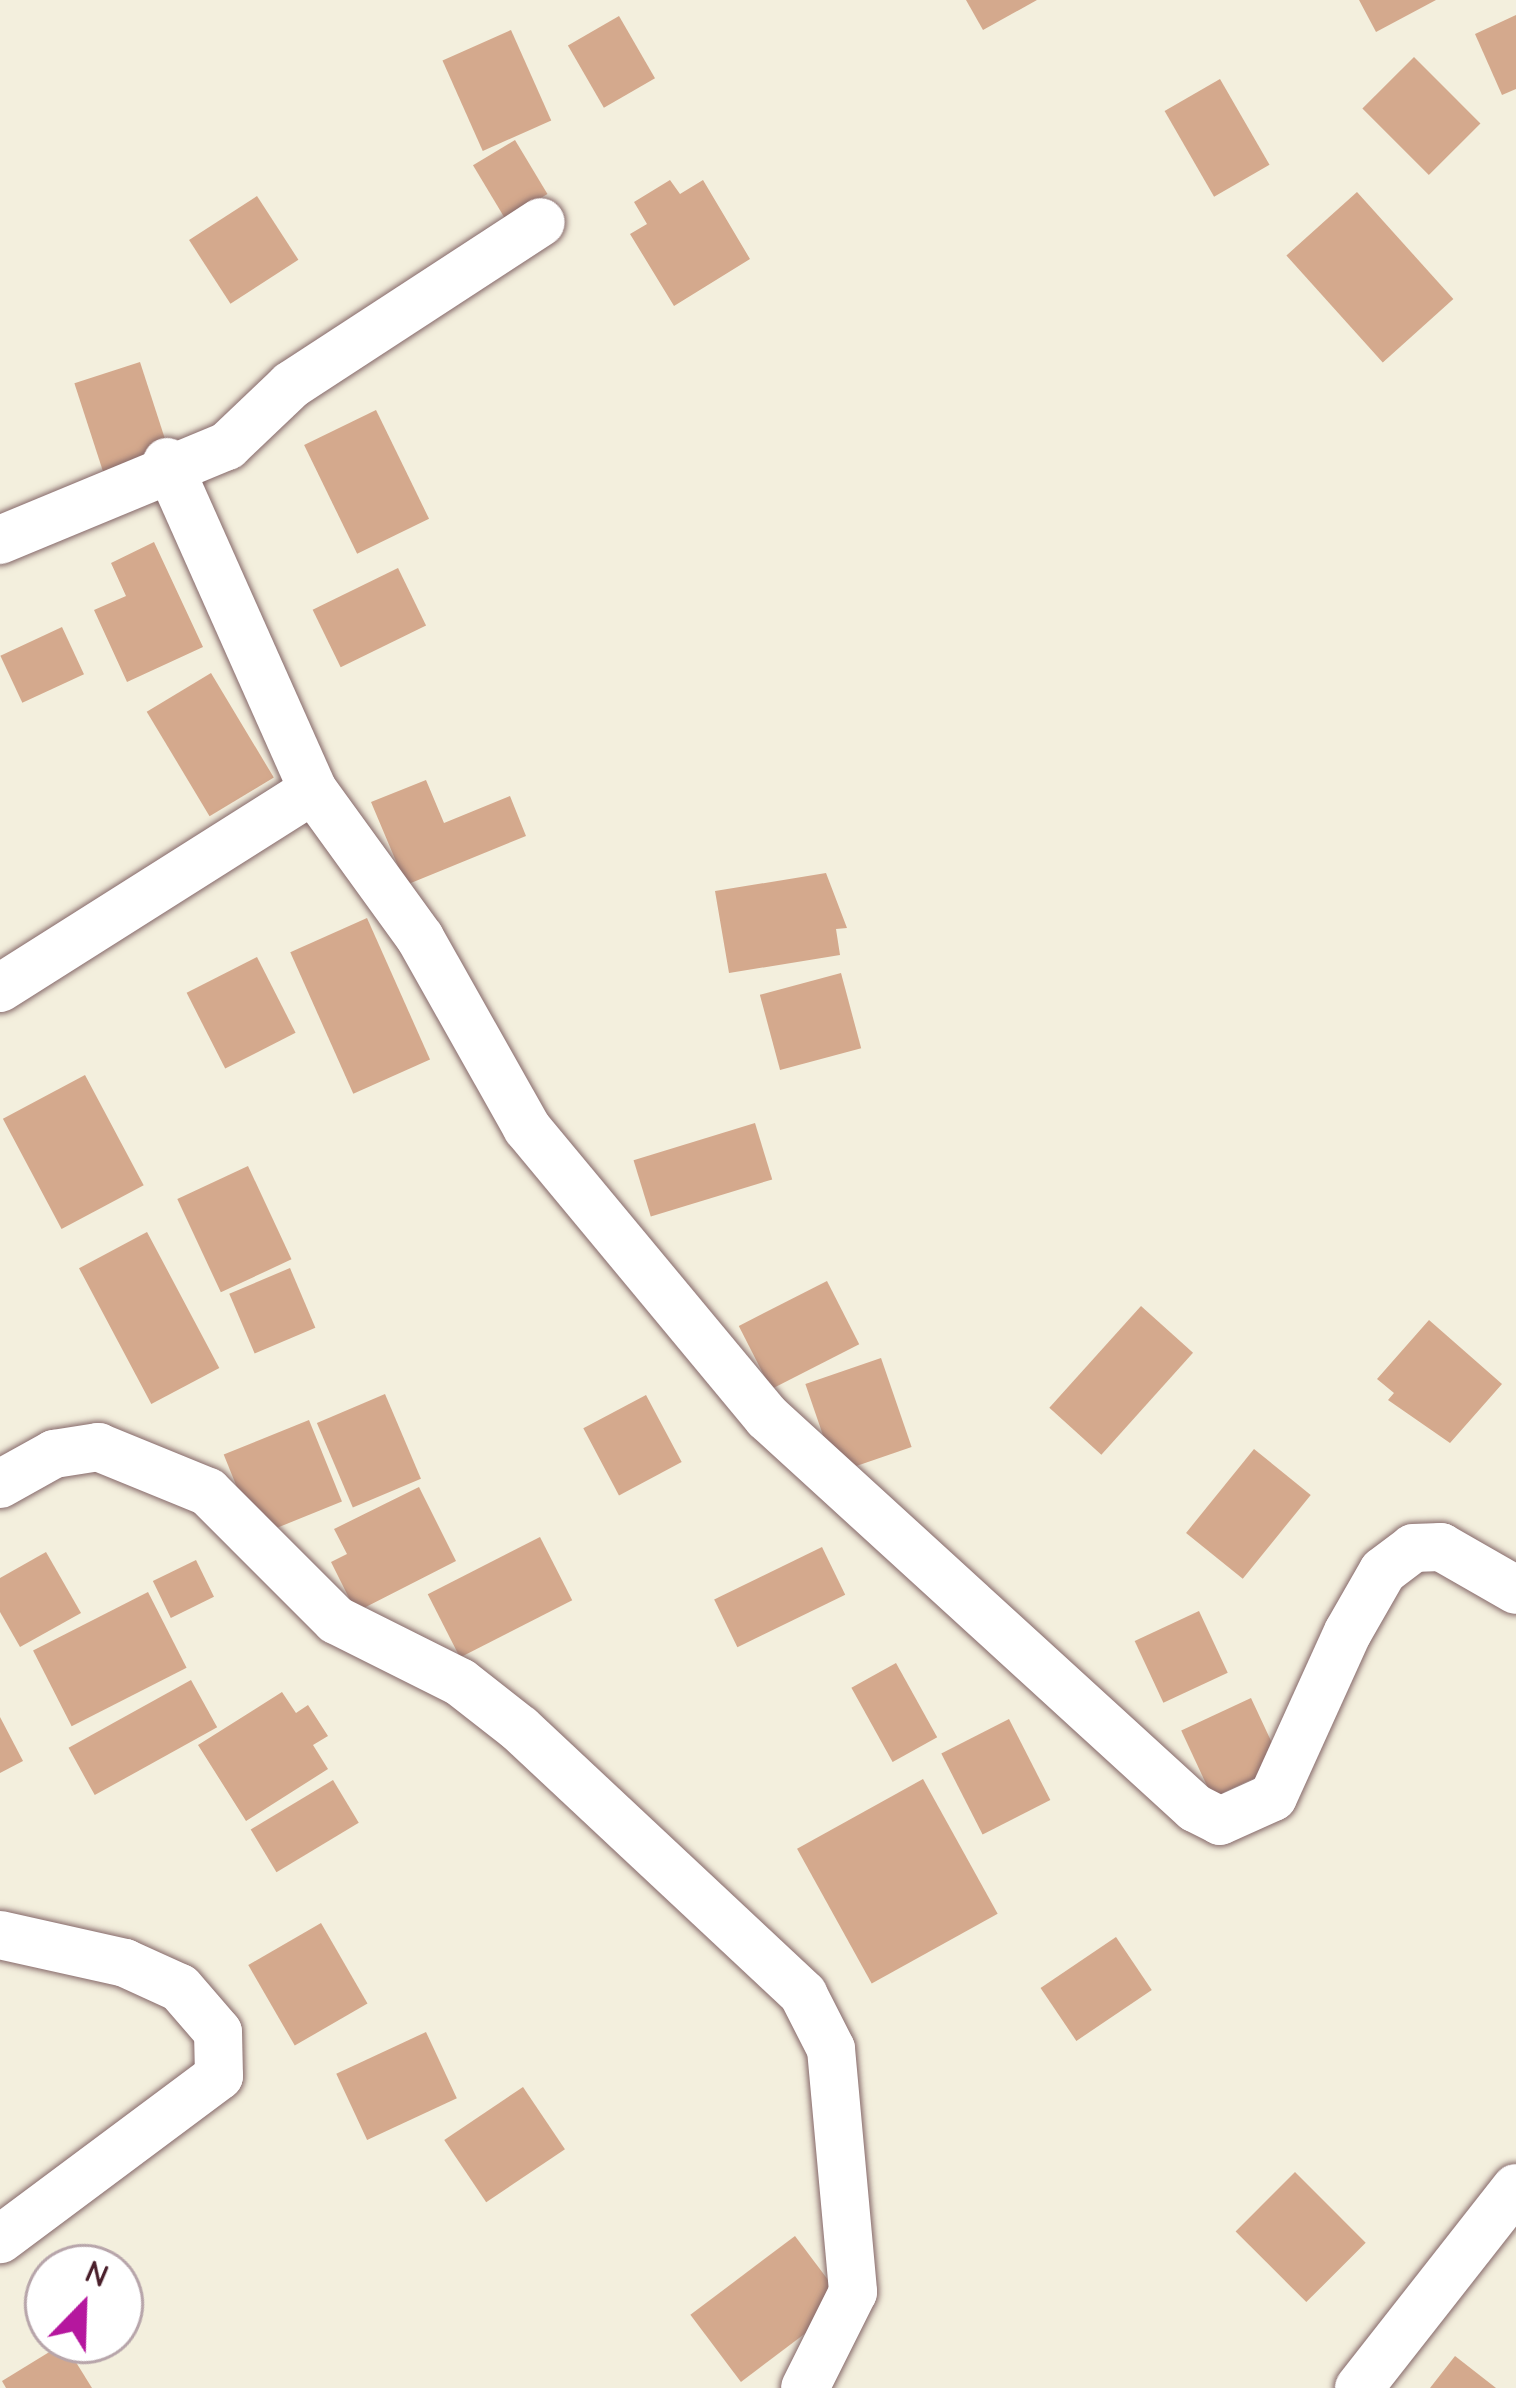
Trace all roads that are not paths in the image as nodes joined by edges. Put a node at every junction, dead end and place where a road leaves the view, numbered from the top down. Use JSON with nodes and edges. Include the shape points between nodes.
{"nodes":[{"id":1,"x":541,"y":222,"type":"dead end"},
{"id":2,"x":167,"y":462,"type":"junction"},
{"id":3,"x":0,"y":540,"type":"edge"},
{"id":4,"x":313,"y":790,"type":"junction"},
{"id":5,"x":0,"y":988,"type":"edge"},
{"id":6,"x":0,"y":1484,"type":"edge"},
{"id":7,"x":1516,"y":1590,"type":"edge"},
{"id":8,"x":0,"y":1935,"type":"edge"},
{"id":9,"x":1516,"y":2188,"type":"edge"},
{"id":10,"x":0,"y":2240,"type":"edge"},
{"id":11,"x":805,"y":2388,"type":"edge"},
{"id":12,"x":1359,"y":2388,"type":"edge"}],
"edges":[{"from":1,"to":2,"type":"street","via":[[291,385],[227,446]]},
{"from":2,"to":3,"type":"street"},
{"from":2,"to":4,"type":"street"},
{"from":4,"to":5,"type":"street"},
{"from":4,"to":7,"type":"street","via":[[420,938],[527,1128],[766,1417],[1195,1808],[1220,1821],[1273,1796],[1348,1631],[1383,1571],[1413,1549],[1441,1547]]},
{"from":6,"to":11,"type":"street","via":[[54,1454],[98,1448],[208,1492],[336,1620],[460,1682],[520,1729],[803,1994],[831,2048],[853,2292]]},
{"from":8,"to":10,"type":"street","via":[[125,1963],[180,1988],[218,2032],[219,2076]]},
{"from":9,"to":12,"type":"street"}]}
